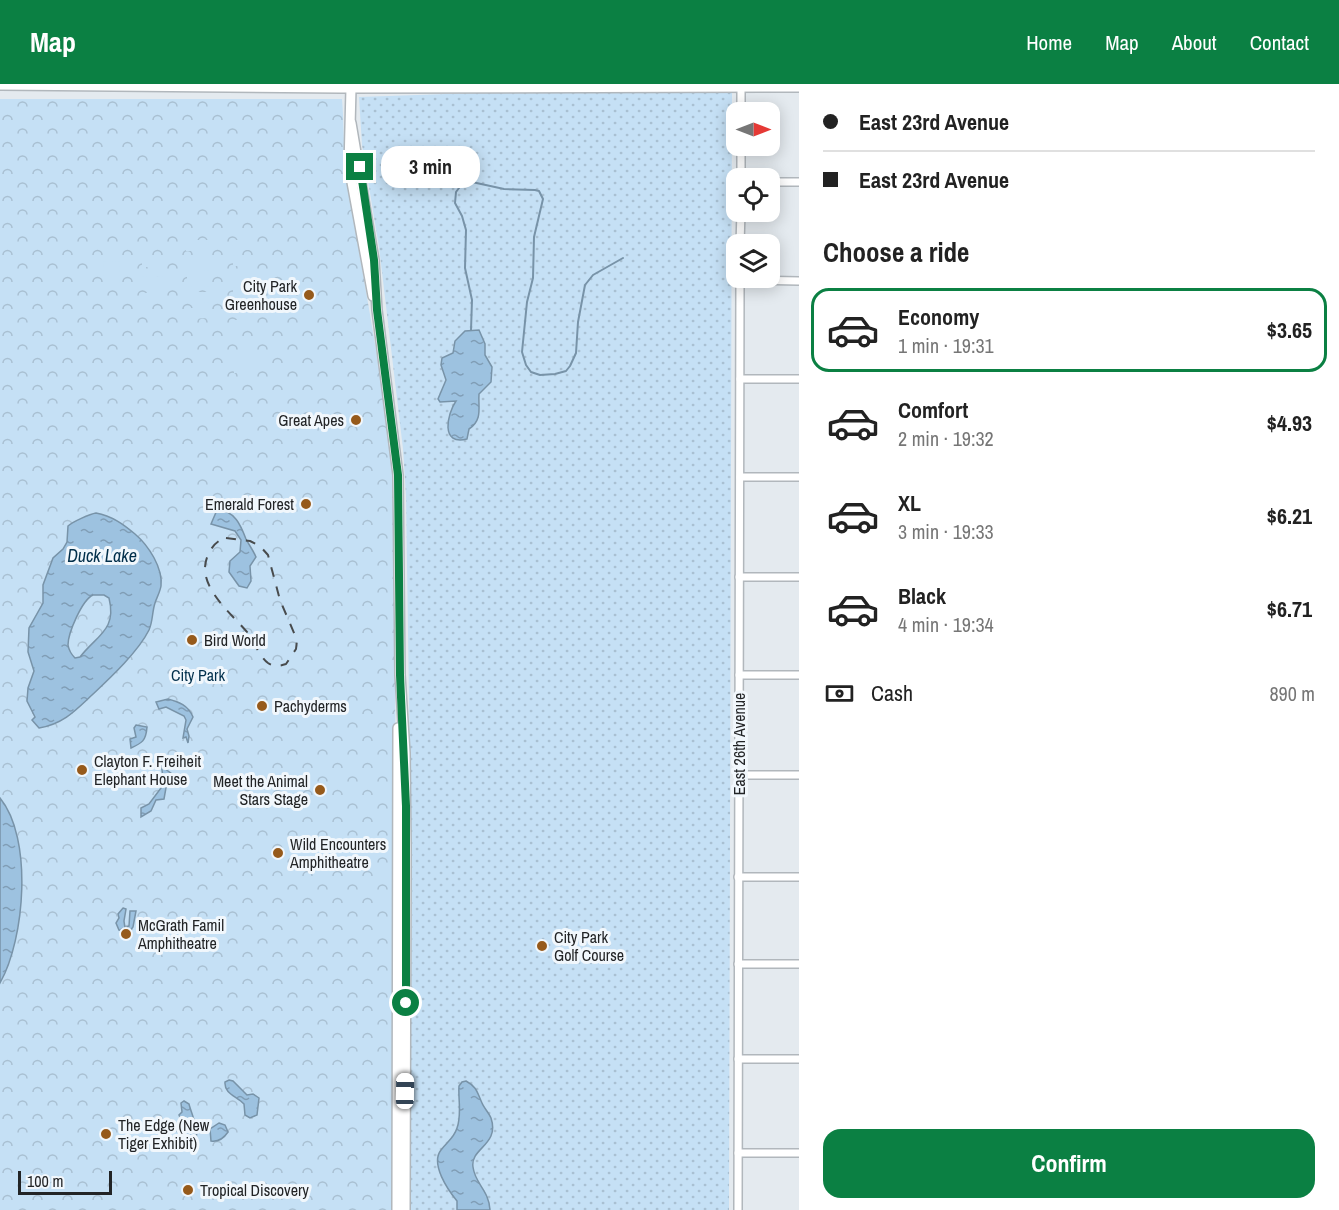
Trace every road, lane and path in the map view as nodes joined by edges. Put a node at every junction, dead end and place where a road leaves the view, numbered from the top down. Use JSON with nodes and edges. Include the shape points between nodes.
{"nodes":[{"id":1,"x":0,"y":85,"type":"edge"},
{"id":2,"x":90,"y":85,"type":"edge"},
{"id":3,"x":220,"y":85,"type":"edge"},
{"id":4,"x":611,"y":85,"type":"edge"},
{"id":5,"x":741,"y":85,"type":"edge"},
{"id":6,"x":351,"y":86,"type":"edge"},
{"id":7,"x":481,"y":86,"type":"edge"},
{"id":8,"x":799,"y":87,"type":"edge"},
{"id":9,"x":741,"y":102,"type":"edge"},
{"id":10,"x":780,"y":182,"type":"edge"},
{"id":11,"x":799,"y":182,"type":"edge"},
{"id":12,"x":780,"y":280,"type":"edge"},
{"id":13,"x":799,"y":280,"type":"edge"},
{"id":14,"x":740,"y":288,"type":"edge"},
{"id":15,"x":740,"y":379,"type":"junction"},
{"id":16,"x":799,"y":379,"type":"edge"},
{"id":17,"x":740,"y":477,"type":"junction"},
{"id":18,"x":799,"y":477,"type":"edge"},
{"id":19,"x":739,"y":577,"type":"junction"},
{"id":20,"x":799,"y":577,"type":"edge"},
{"id":21,"x":400,"y":675,"type":"junction"},
{"id":22,"x":739,"y":675,"type":"junction"},
{"id":23,"x":799,"y":675,"type":"edge"},
{"id":24,"x":739,"y":775,"type":"junction"},
{"id":25,"x":799,"y":775,"type":"edge"},
{"id":26,"x":738,"y":877,"type":"junction"},
{"id":27,"x":799,"y":877,"type":"edge"},
{"id":28,"x":738,"y":964,"type":"junction"},
{"id":29,"x":799,"y":964,"type":"edge"},
{"id":30,"x":738,"y":1059,"type":"junction"},
{"id":31,"x":799,"y":1059,"type":"edge"},
{"id":32,"x":738,"y":1153,"type":"junction"},
{"id":33,"x":799,"y":1153,"type":"edge"},
{"id":34,"x":397,"y":1210,"type":"edge"},
{"id":35,"x":405,"y":1210,"type":"edge"},
{"id":36,"x":738,"y":1210,"type":"edge"}],
"edges":[{"from":1,"to":2,"type":"main road"},
{"from":2,"to":3,"type":"main road"},
{"from":3,"to":6,"type":"main road"},
{"from":4,"to":5,"type":"main road"},
{"from":4,"to":7,"type":"main road"},
{"from":5,"to":8,"type":"main road"},
{"from":5,"to":9,"type":"street"},
{"from":6,"to":7,"type":"main road"},
{"from":6,"to":21,"type":"main road","via":[[351,123],[373,250],[398,475]]},
{"from":10,"to":11,"type":"street"},
{"from":12,"to":13,"type":"street"},
{"from":14,"to":15,"type":"street","name":"East 26th Avenue"},
{"from":15,"to":16,"type":"street"},
{"from":15,"to":17,"type":"street","name":"East 26th Avenue"},
{"from":17,"to":18,"type":"street"},
{"from":17,"to":19,"type":"street","name":"East 26th Avenue"},
{"from":19,"to":20,"type":"street"},
{"from":19,"to":22,"type":"street","name":"East 26th Avenue"},
{"from":21,"to":34,"type":"main road"},
{"from":21,"to":35,"type":"main road","via":[[406,847]]},
{"from":22,"to":23,"type":"street"},
{"from":22,"to":24,"type":"street","name":"East 26th Avenue"},
{"from":24,"to":25,"type":"street"},
{"from":24,"to":26,"type":"street","name":"East 26th Avenue"},
{"from":26,"to":27,"type":"street"},
{"from":26,"to":28,"type":"street","name":"East 26th Avenue"},
{"from":28,"to":29,"type":"street"},
{"from":28,"to":30,"type":"street","name":"East 26th Avenue"},
{"from":30,"to":31,"type":"street"},
{"from":30,"to":32,"type":"street","name":"East 26th Avenue"},
{"from":32,"to":33,"type":"street"},
{"from":32,"to":36,"type":"street","name":"East 26th Avenue"}]}
